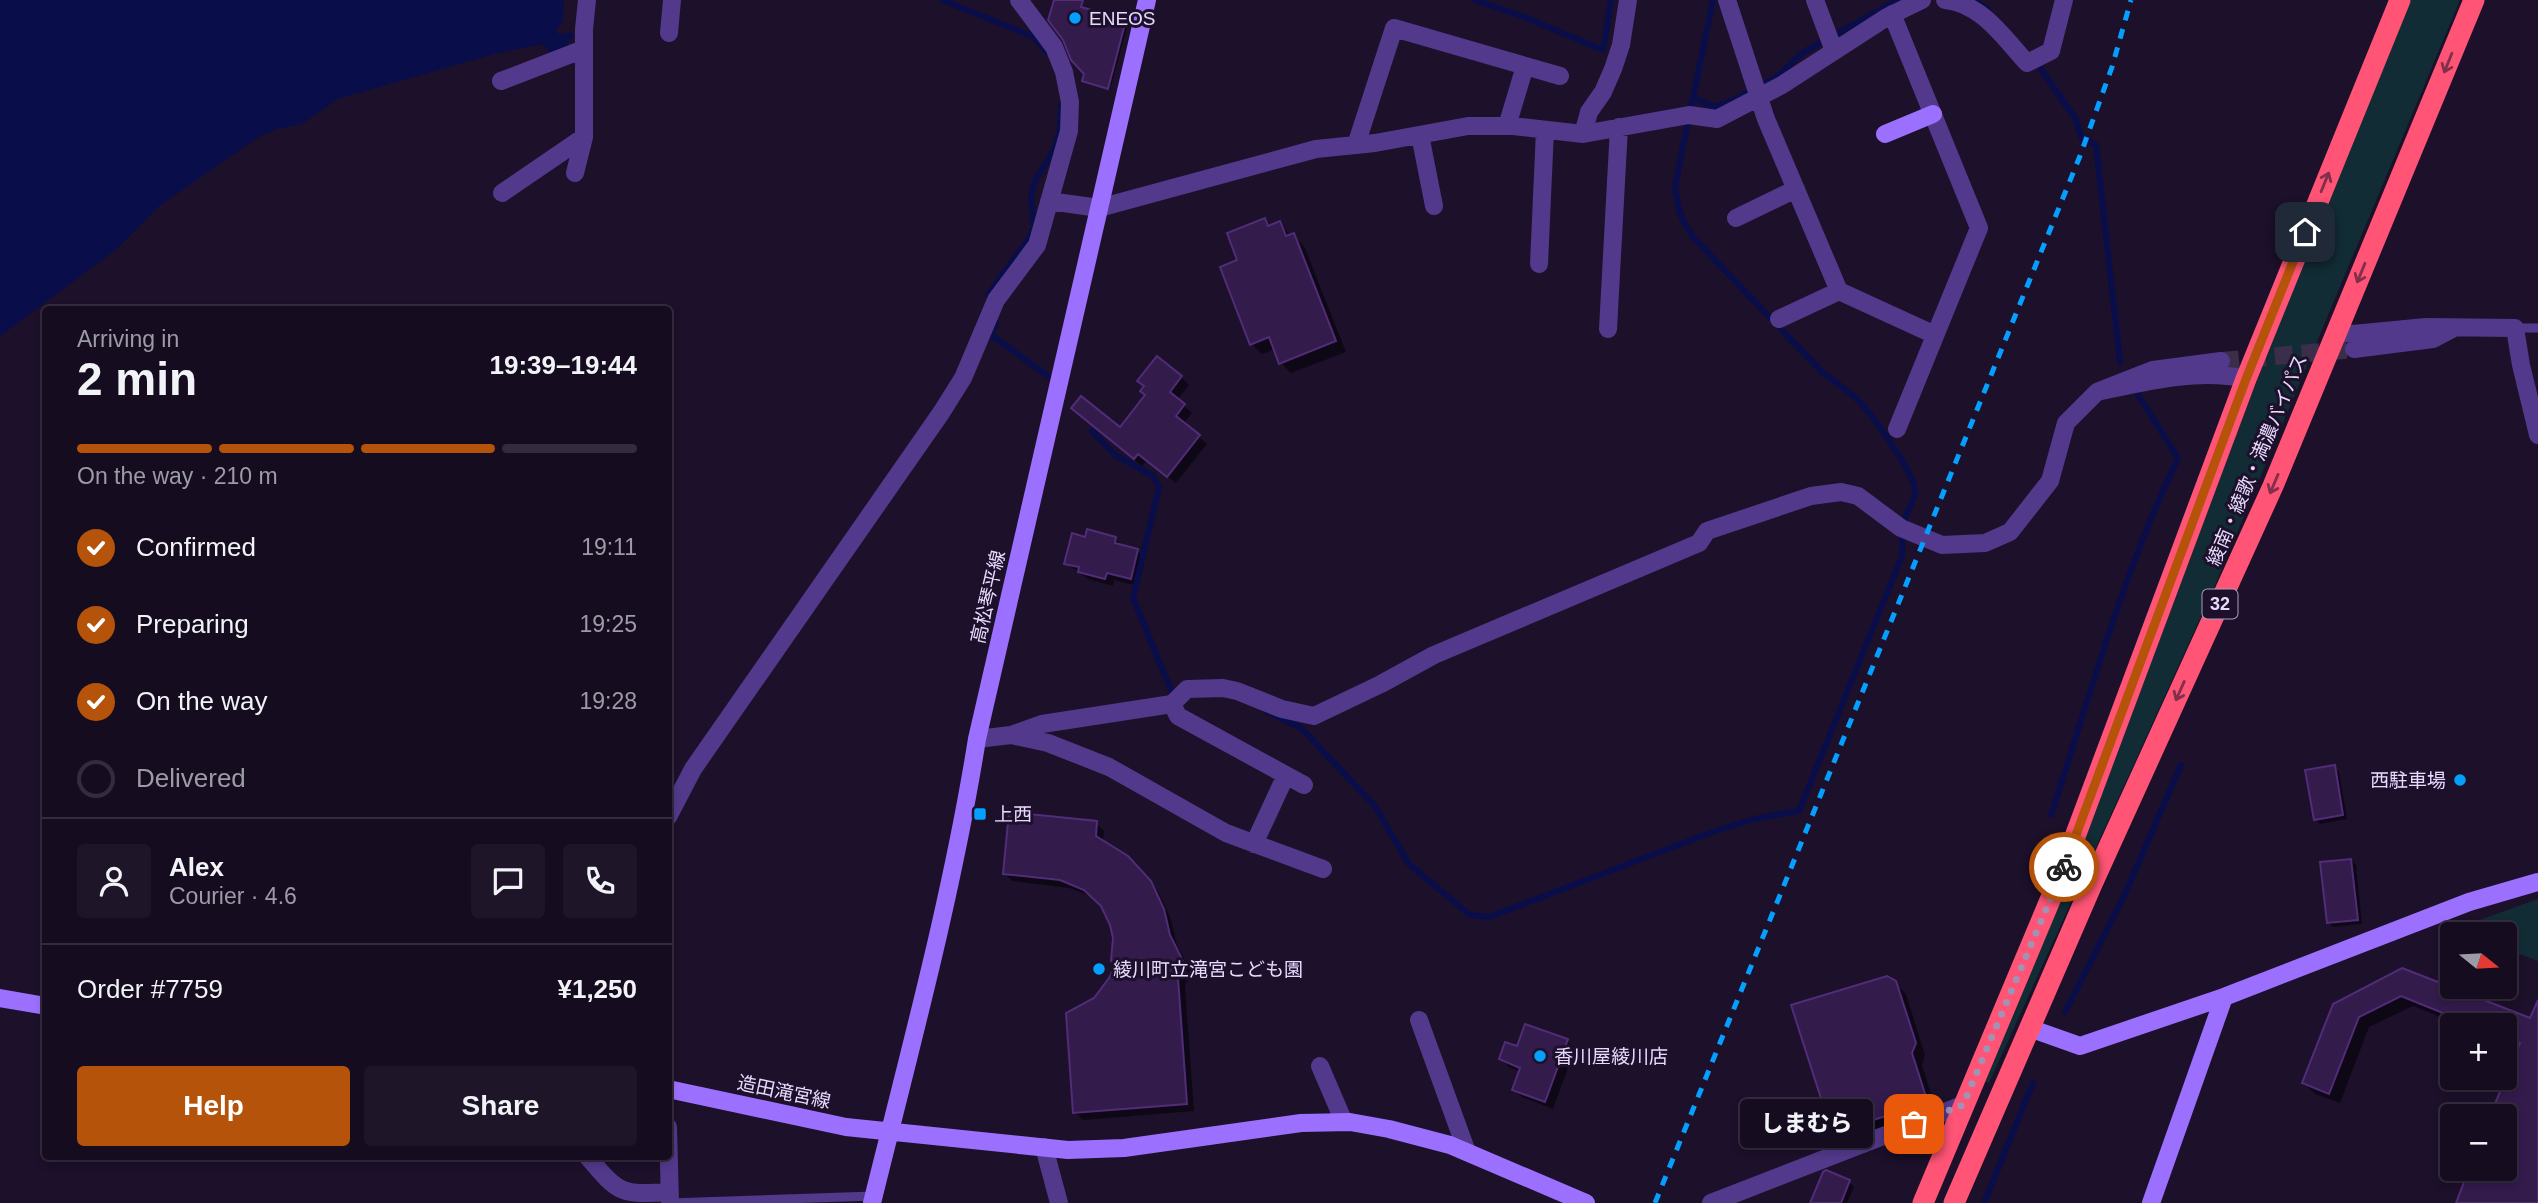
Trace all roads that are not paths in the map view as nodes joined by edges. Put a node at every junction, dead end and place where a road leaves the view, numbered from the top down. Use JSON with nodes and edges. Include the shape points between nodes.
{"nodes":[{"id":1,"x":587,"y":0,"type":"edge"},
{"id":2,"x":672,"y":0,"type":"edge"},
{"id":3,"x":1019,"y":0,"type":"edge"},
{"id":4,"x":1147,"y":0,"type":"edge"},
{"id":5,"x":1628,"y":0,"type":"edge"},
{"id":6,"x":1727,"y":0,"type":"edge"},
{"id":7,"x":1815,"y":0,"type":"edge"},
{"id":8,"x":1922,"y":0,"type":"edge"},
{"id":9,"x":1953,"y":0,"type":"edge"},
{"id":10,"x":2064,"y":0,"type":"edge"},
{"id":11,"x":2400,"y":0,"type":"edge"},
{"id":12,"x":2474,"y":0,"type":"edge"},
{"id":13,"x":1892,"y":14,"type":"junction"},
{"id":14,"x":669,"y":33,"type":"dead end"},
{"id":15,"x":1831,"y":42,"type":"junction"},
{"id":16,"x":584,"y":49,"type":"junction"},
{"id":17,"x":1525,"y":66,"type":"junction"},
{"id":18,"x":1560,"y":76,"type":"dead end"},
{"id":19,"x":501,"y":81,"type":"dead end"},
{"id":20,"x":1757,"y":92,"type":"junction"},
{"id":21,"x":1933,"y":114,"type":"junction"},
{"id":22,"x":1507,"y":126,"type":"junction"},
{"id":23,"x":1619,"y":127,"type":"junction"},
{"id":24,"x":1545,"y":130,"type":"junction"},
{"id":25,"x":1583,"y":134,"type":"junction"},
{"id":26,"x":1885,"y":134,"type":"dead end"},
{"id":27,"x":1420,"y":135,"type":"junction"},
{"id":28,"x":583,"y":137,"type":"junction"},
{"id":29,"x":1356,"y":145,"type":"junction"},
{"id":30,"x":575,"y":173,"type":"dead end"},
{"id":31,"x":1796,"y":189,"type":"junction"},
{"id":32,"x":502,"y":193,"type":"dead end"},
{"id":33,"x":1049,"y":201,"type":"junction"},
{"id":34,"x":1434,"y":206,"type":"dead end"},
{"id":35,"x":1098,"y":208,"type":"junction"},
{"id":36,"x":1736,"y":218,"type":"dead end"},
{"id":37,"x":1539,"y":264,"type":"dead end"},
{"id":38,"x":1839,"y":291,"type":"junction"},
{"id":39,"x":1779,"y":319,"type":"dead end"},
{"id":40,"x":2453,"y":328,"type":"junction"},
{"id":41,"x":2515,"y":328,"type":"junction"},
{"id":42,"x":2538,"y":328,"type":"edge"},
{"id":43,"x":1608,"y":329,"type":"dead end"},
{"id":44,"x":2337,"y":332,"type":"junction"},
{"id":45,"x":1935,"y":335,"type":"junction"},
{"id":46,"x":2354,"y":349,"type":"tunnel mouth"},
{"id":47,"x":2221,"y":361,"type":"tunnel mouth"},
{"id":48,"x":2246,"y":379,"type":"junction"},
{"id":49,"x":2097,"y":392,"type":"junction"},
{"id":50,"x":1897,"y":429,"type":"dead end"},
{"id":51,"x":2538,"y":435,"type":"edge"},
{"id":52,"x":1172,"y":704,"type":"junction"},
{"id":53,"x":1011,"y":735,"type":"junction"},
{"id":54,"x":977,"y":739,"type":"junction"},
{"id":55,"x":1286,"y":775,"type":"junction"},
{"id":56,"x":1304,"y":785,"type":"dead end"},
{"id":57,"x":672,"y":809,"type":"edge"},
{"id":58,"x":1254,"y":844,"type":"junction"},
{"id":59,"x":1323,"y":869,"type":"dead end"},
{"id":60,"x":2538,"y":882,"type":"edge"},
{"id":61,"x":2224,"y":996,"type":"junction"},
{"id":62,"x":0,"y":998,"type":"edge"},
{"id":63,"x":42,"y":1005,"type":"edge"},
{"id":64,"x":1419,"y":1020,"type":"dead end"},
{"id":65,"x":2029,"y":1028,"type":"junction"},
{"id":66,"x":1320,"y":1066,"type":"dead end"},
{"id":67,"x":672,"y":1090,"type":"edge"},
{"id":68,"x":1963,"y":1105,"type":"junction"},
{"id":69,"x":1344,"y":1122,"type":"junction"},
{"id":70,"x":891,"y":1133,"type":"junction"},
{"id":71,"x":1044,"y":1147,"type":"junction"},
{"id":72,"x":1467,"y":1152,"type":"junction"},
{"id":73,"x":591,"y":1160,"type":"edge"},
{"id":74,"x":669,"y":1160,"type":"edge"},
{"id":75,"x":1559,"y":1197,"type":"edge"},
{"id":76,"x":670,"y":1199,"type":"edge"},
{"id":77,"x":873,"y":1200,"type":"edge"},
{"id":78,"x":1059,"y":1203,"type":"edge"},
{"id":79,"x":1586,"y":1203,"type":"edge"},
{"id":80,"x":1711,"y":1203,"type":"edge"},
{"id":81,"x":1923,"y":1203,"type":"edge"},
{"id":82,"x":1954,"y":1203,"type":"edge"},
{"id":83,"x":2151,"y":1203,"type":"edge"}],
"edges":[{"from":1,"to":16,"type":"street"},
{"from":2,"to":14,"type":"street"},
{"from":3,"to":33,"type":"street","via":[[1054,47],[1065,72],[1070,102],[1069,131]]},
{"from":4,"to":35,"type":"street","name":"高松琴平線"},
{"from":5,"to":25,"type":"street","via":[[1613,69],[1589,112]]},
{"from":6,"to":20,"type":"street"},
{"from":7,"to":15,"type":"street"},
{"from":8,"to":13,"type":"street"},
{"from":9,"to":10,"type":"street","via":[[1978,11],[2027,63],[2051,51]]},
{"from":48,"to":11,"type":"highway","name":"綾南・綾歌・満濃バイパス","one_way":true},
{"from":12,"to":44,"type":"highway","name":"綾南・綾歌・満濃バイパス","number":"32","one_way":true},
{"from":13,"to":15,"type":"street"},
{"from":13,"to":21,"type":"street"},
{"from":15,"to":20,"type":"street"},
{"from":16,"to":19,"type":"street"},
{"from":16,"to":28,"type":"street"},
{"from":17,"to":18,"type":"street"},
{"from":17,"to":22,"type":"street"},
{"from":17,"to":29,"type":"street","via":[[1394,28]]},
{"from":20,"to":23,"type":"street","via":[[1717,119],[1691,115]]},
{"from":20,"to":31,"type":"street"},
{"from":21,"to":26,"type":"street"},
{"from":21,"to":45,"type":"street","via":[[1979,228]]},
{"from":22,"to":24,"type":"street"},
{"from":22,"to":27,"type":"street","via":[[1468,126]]},
{"from":23,"to":25,"type":"street"},
{"from":23,"to":43,"type":"street"},
{"from":24,"to":25,"type":"street"},
{"from":24,"to":37,"type":"street"},
{"from":27,"to":29,"type":"street"},
{"from":27,"to":34,"type":"street"},
{"from":28,"to":30,"type":"street"},
{"from":28,"to":32,"type":"street"},
{"from":29,"to":35,"type":"street","via":[[1316,149]]},
{"from":31,"to":36,"type":"street"},
{"from":31,"to":38,"type":"street"},
{"from":33,"to":35,"type":"street"},
{"from":33,"to":57,"type":"street","via":[[1037,245],[996,300],[963,378],[693,769]]},
{"from":35,"to":54,"type":"street","name":"高松琴平線"},
{"from":38,"to":39,"type":"street"},
{"from":38,"to":45,"type":"street"},
{"from":40,"to":41,"type":"street"},
{"from":40,"to":44,"type":"street"},
{"from":40,"to":46,"type":"street","via":[[2432,340]]},
{"from":41,"to":42,"type":"lane"},
{"from":41,"to":51,"type":"street"},
{"from":44,"to":65,"type":"highway","name":"綾南・綾歌・満濃バイパス","number":"32","one_way":true,"via":[[2273,486]]},
{"from":45,"to":50,"type":"street"},
{"from":47,"to":49,"type":"street","via":[[2153,370]]},
{"from":48,"to":49,"type":"street","via":[[2222,373]]},
{"from":48,"to":68,"type":"highway","name":"綾南・綾歌・満濃バイパス","via":[[2061,874]]},
{"from":49,"to":52,"type":"street","via":[[2066,423],[2050,481],[2010,532],[1985,543],[1942,545],[1902,529],[1858,496],[1841,492],[1811,496],[1707,531],[1699,543],[1434,655],[1314,716],[1223,688],[1187,689]]},
{"from":52,"to":53,"type":"street","via":[[1042,724]]},
{"from":52,"to":55,"type":"street","via":[[1178,716]]},
{"from":53,"to":54,"type":"street"},
{"from":53,"to":58,"type":"street","via":[[1048,743],[1109,767]]},
{"from":54,"to":70,"type":"street","name":"高松琴平線","via":[[943,916]]},
{"from":55,"to":56,"type":"street"},
{"from":55,"to":58,"type":"street"},
{"from":58,"to":59,"type":"street"},
{"from":60,"to":61,"type":"street","via":[[2469,902]]},
{"from":61,"to":65,"type":"street","via":[[2080,1045]]},
{"from":61,"to":83,"type":"street"},
{"from":62,"to":63,"type":"street"},
{"from":64,"to":72,"type":"street"},
{"from":65,"to":82,"type":"highway","name":"綾南・綾歌・満濃バイパス","number":"32"},
{"from":66,"to":69,"type":"street"},
{"from":67,"to":70,"type":"street","name":"造田滝宮線"},
{"from":68,"to":80,"type":"street"},
{"from":68,"to":81,"type":"highway","name":"綾南・綾歌・満濃バイパス"},
{"from":69,"to":71,"type":"street","name":"造田滝宮線","via":[[1301,1123],[1124,1148]]},
{"from":69,"to":72,"type":"street","name":"造田滝宮線","via":[[1389,1129]]},
{"from":70,"to":71,"type":"street","name":"造田滝宮線"},
{"from":70,"to":77,"type":"street","name":"高松琴平線"},
{"from":71,"to":78,"type":"street"},
{"from":72,"to":75,"type":"street","name":"造田滝宮線"},
{"from":73,"to":76,"type":"street","via":[[610,1183],[633,1194]]},
{"from":74,"to":76,"type":"street"},
{"from":75,"to":79,"type":"street","name":"造田滝宮線"},
{"from":76,"to":77,"type":"lane"}]}
